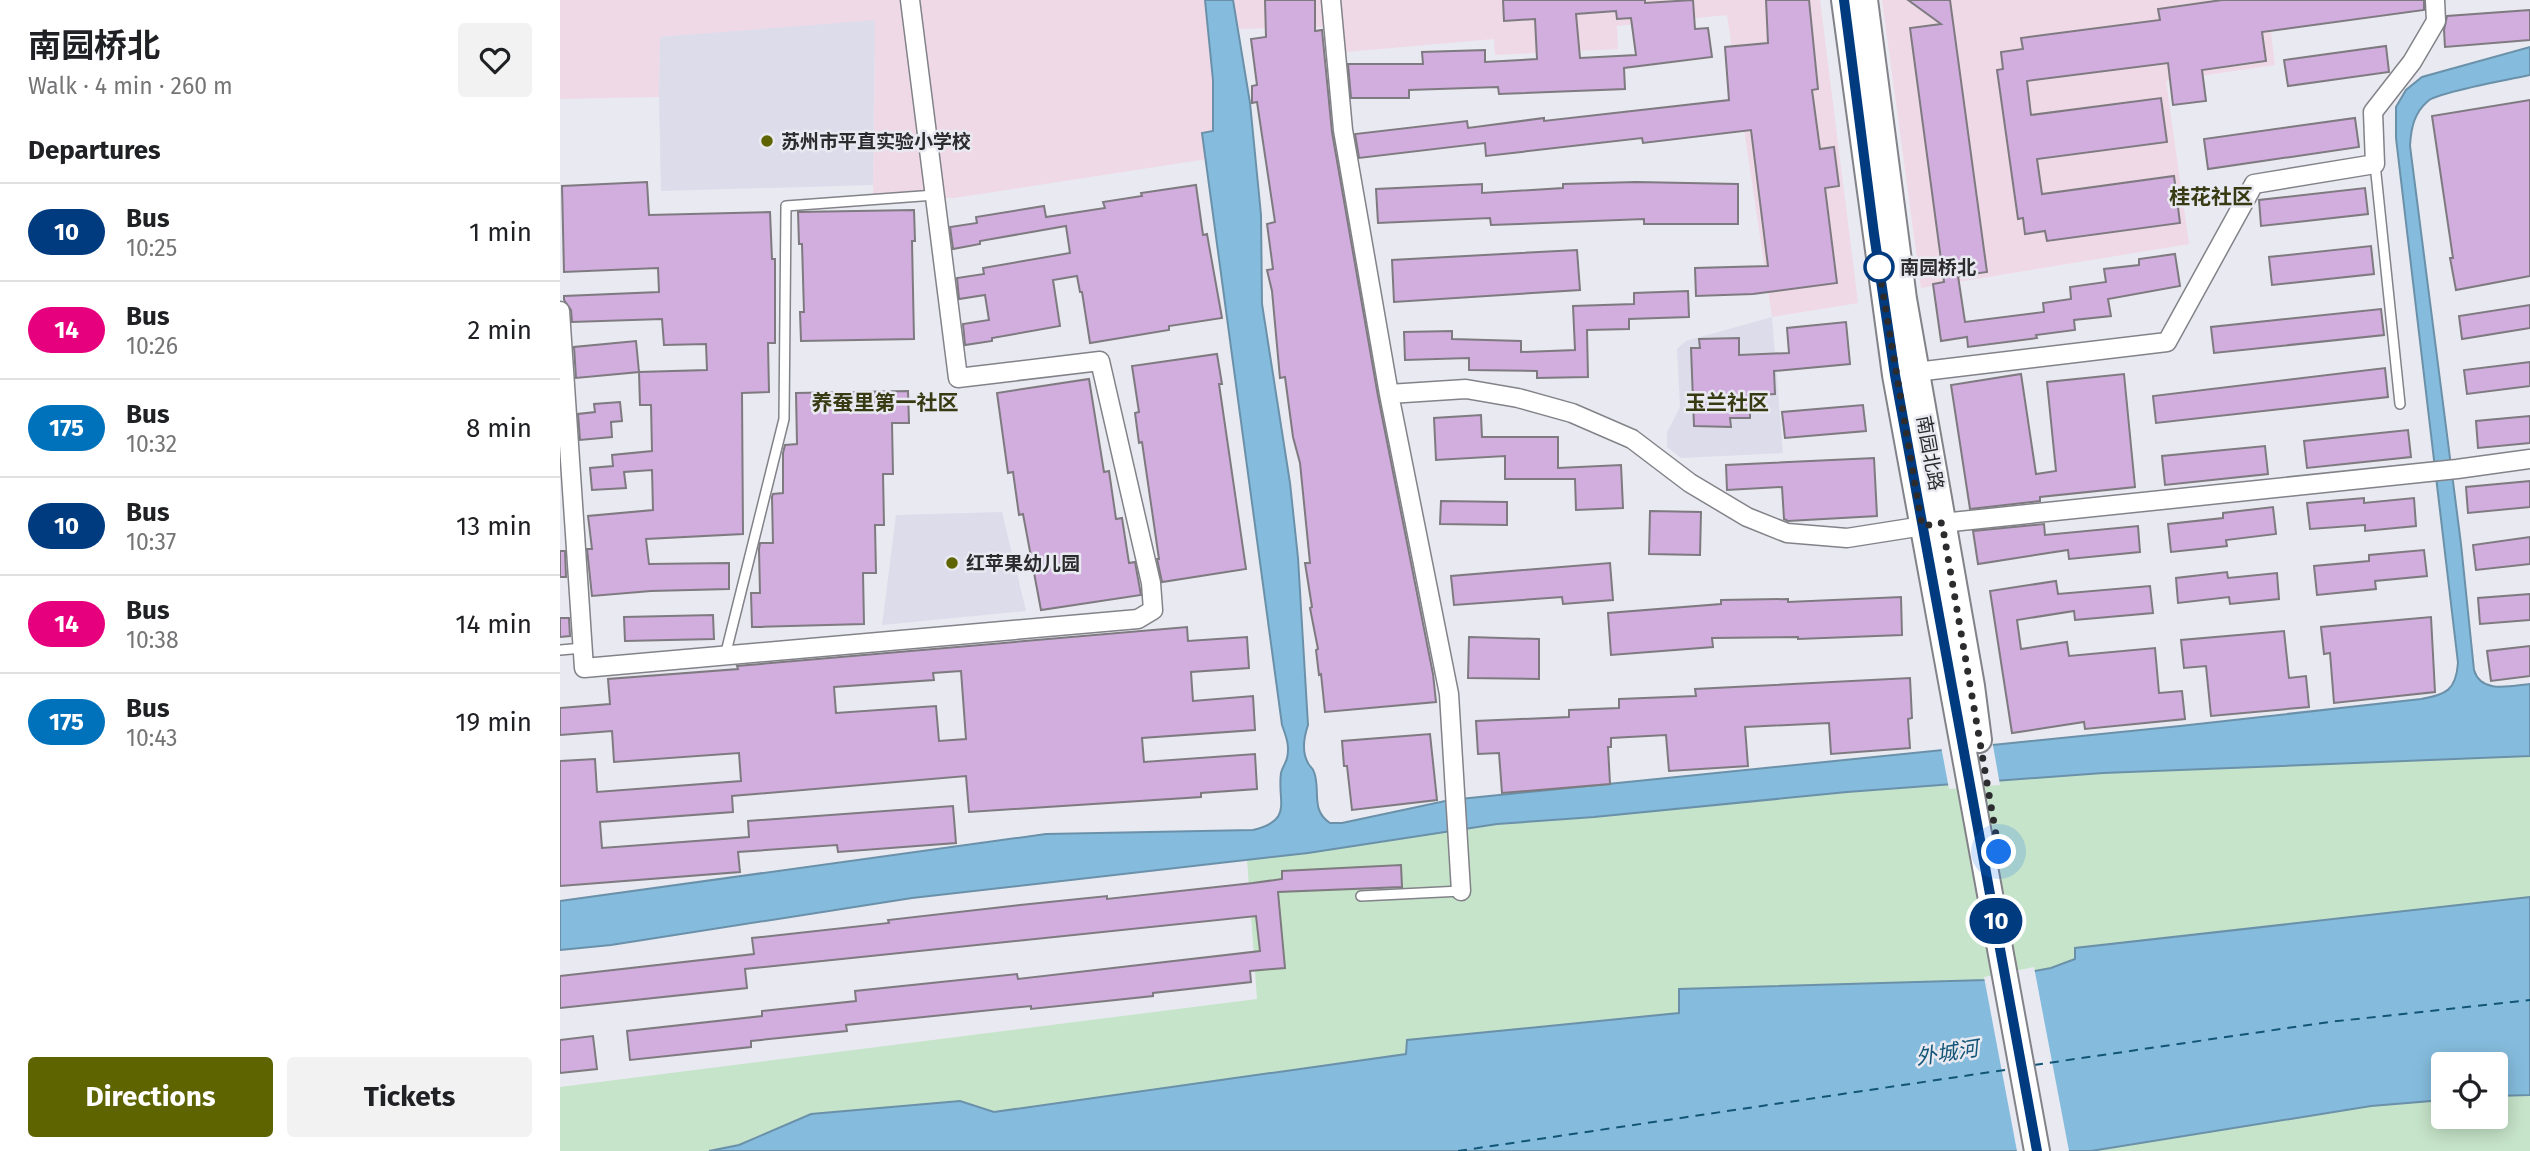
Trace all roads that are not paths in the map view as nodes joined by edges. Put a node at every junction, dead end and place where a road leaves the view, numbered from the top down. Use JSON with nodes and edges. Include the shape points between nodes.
{"nodes":[{"id":1,"x":910,"y":0,"type":"edge"},
{"id":2,"x":1331,"y":0,"type":"edge"},
{"id":3,"x":1844,"y":0,"type":"edge"},
{"id":4,"x":1865,"y":0,"type":"edge"},
{"id":5,"x":2435,"y":0,"type":"edge"},
{"id":6,"x":2375,"y":164,"type":"junction"},
{"id":7,"x":935,"y":195,"type":"junction"},
{"id":8,"x":560,"y":310,"type":"edge"},
{"id":9,"x":1916,"y":372,"type":"junction"},
{"id":10,"x":1389,"y":394,"type":"junction"},
{"id":11,"x":2400,"y":404,"type":"dead end"},
{"id":12,"x":2530,"y":459,"type":"edge"},
{"id":13,"x":1932,"y":525,"type":"junction"},
{"id":14,"x":583,"y":648,"type":"junction"},
{"id":15,"x":560,"y":650,"type":"edge"},
{"id":16,"x":725,"y":656,"type":"junction"},
{"id":17,"x":1967,"y":717,"type":"junction"},
{"id":18,"x":1461,"y":891,"type":"joint"},
{"id":19,"x":1361,"y":896,"type":"dead end"},
{"id":20,"x":2037,"y":1151,"type":"edge"},
{"id":21,"x":2054,"y":1151,"type":"edge"}],
"edges":[{"from":1,"to":7,"type":"street"},
{"from":2,"to":10,"type":"street","via":[[1343,130]]},
{"from":3,"to":13,"type":"main road","name":"南园北路","via":[[1884,302]]},
{"from":4,"to":9,"type":"main road","name":"南园北路"},
{"from":5,"to":6,"type":"street","via":[[2436,21],[2412,62],[2373,112]]},
{"from":6,"to":9,"type":"street","via":[[2254,184],[2167,342]]},
{"from":6,"to":11,"type":"lane"},
{"from":7,"to":16,"type":"lane","via":[[786,206],[784,419]]},
{"from":7,"to":16,"type":"street","via":[[958,378],[1100,361],[1151,583],[1153,610],[1138,619]]},
{"from":8,"to":14,"type":"street"},
{"from":9,"to":13,"type":"main road","name":"南园北路"},
{"from":10,"to":13,"type":"street","via":[[1466,389],[1572,413],[1632,439],[1690,483],[1747,517],[1787,533],[1847,538]]},
{"from":10,"to":18,"type":"street","via":[[1449,694]]},
{"from":12,"to":13,"type":"street"},
{"from":13,"to":17,"type":"main road","name":"南园北路","via":[[1972,686]]},
{"from":14,"to":15,"type":"lane"},
{"from":14,"to":16,"type":"street","via":[[584,668]]},
{"from":17,"to":20,"type":"main road","name":"南园北路"},
{"from":17,"to":21,"type":"main road","name":"南园北路"},
{"from":18,"to":19,"type":"lane"}]}
